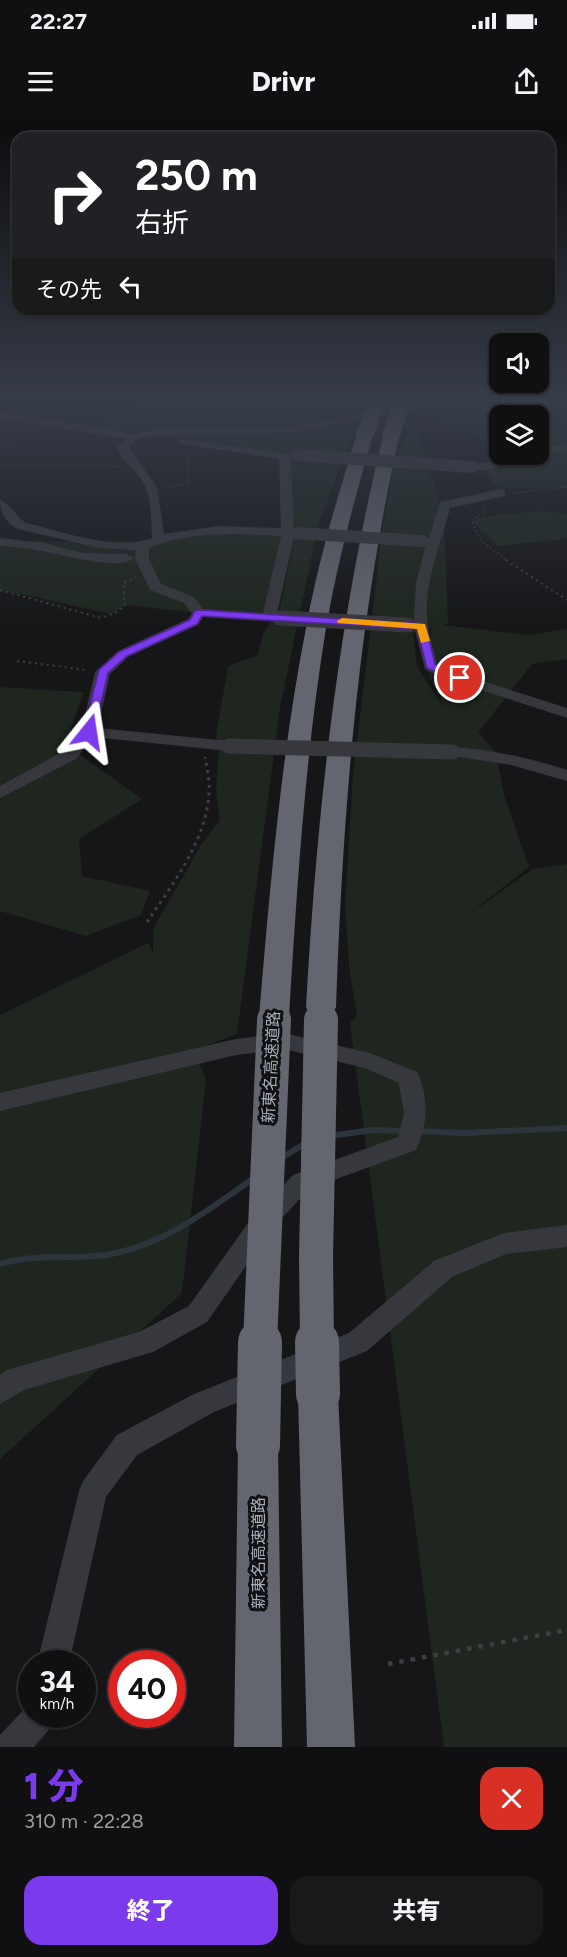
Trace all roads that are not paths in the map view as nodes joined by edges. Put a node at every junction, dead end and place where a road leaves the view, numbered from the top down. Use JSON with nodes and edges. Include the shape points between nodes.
{"nodes":[{"id":1,"x":143,"y":474,"type":"edge"},
{"id":2,"x":285,"y":474,"type":"edge"},
{"id":3,"x":354,"y":474,"type":"edge"},
{"id":4,"x":382,"y":474,"type":"edge"},
{"id":5,"x":501,"y":493,"type":"road end"},
{"id":6,"x":0,"y":504,"type":"edge"},
{"id":7,"x":292,"y":533,"type":"junction"},
{"id":8,"x":158,"y":538,"type":"junction"},
{"id":9,"x":428,"y":541,"type":"junction"},
{"id":10,"x":0,"y":542,"type":"edge"},
{"id":11,"x":144,"y":559,"type":"junction"},
{"id":12,"x":199,"y":613,"type":"junction"},
{"id":13,"x":275,"y":617,"type":"junction"},
{"id":14,"x":415,"y":626,"type":"junction"},
{"id":15,"x":567,"y":713,"type":"edge"},
{"id":16,"x":89,"y":732,"type":"junction"},
{"id":17,"x":567,"y":776,"type":"edge"},
{"id":18,"x":0,"y":793,"type":"edge"},
{"id":19,"x":0,"y":1102,"type":"edge"},
{"id":20,"x":567,"y":1236,"type":"edge"},
{"id":21,"x":0,"y":1391,"type":"edge"},
{"id":22,"x":56,"y":1650,"type":"edge"},
{"id":23,"x":28,"y":1728,"type":"edge"},
{"id":24,"x":12,"y":1747,"type":"edge"},
{"id":25,"x":258,"y":1747,"type":"edge"},
{"id":26,"x":331,"y":1747,"type":"edge"}],
"edges":[{"from":1,"to":8,"type":"street","via":[[150,483]]},
{"from":2,"to":7,"type":"street"},
{"from":3,"to":25,"type":"highway","name":"新東名高速道路","bridge":true,"via":[[316,627],[288,844],[274,1017],[261,1283]]},
{"from":4,"to":26,"type":"highway","bridge":true,"via":[[363,558],[344,692],[326,891],[321,1007],[316,1256]]},
{"from":5,"to":9,"type":"street","via":[[444,505]]},
{"from":6,"to":11,"type":"street","via":[[22,526]]},
{"from":7,"to":8,"type":"street","via":[[219,531]]},
{"from":7,"to":9,"type":"street","bridge":true},
{"from":7,"to":13,"type":"street"},
{"from":8,"to":11,"type":"street"},
{"from":9,"to":14,"type":"street"},
{"from":10,"to":11,"type":"street","via":[[83,557]]},
{"from":11,"to":12,"type":"street","via":[[155,587],[189,600]]},
{"from":12,"to":13,"type":"street"},
{"from":12,"to":16,"type":"street","via":[[193,622],[123,654],[103,672]]},
{"from":13,"to":14,"type":"street","bridge":true},
{"from":14,"to":15,"type":"street","via":[[430,666],[442,673]]},
{"from":16,"to":17,"type":"street","bridge":true,"via":[[229,746],[482,753],[531,763]]},
{"from":16,"to":18,"type":"street","via":[[70,755]]},
{"from":19,"to":21,"type":"street","via":[[236,1047],[284,1041],[370,1061],[409,1078],[415,1114],[408,1143],[301,1182],[262,1223],[198,1314],[144,1343],[17,1379]]},
{"from":20,"to":22,"type":"street","via":[[504,1244],[443,1269],[358,1342],[204,1403],[127,1444],[93,1491]]},
{"from":23,"to":24,"type":"street"}]}
